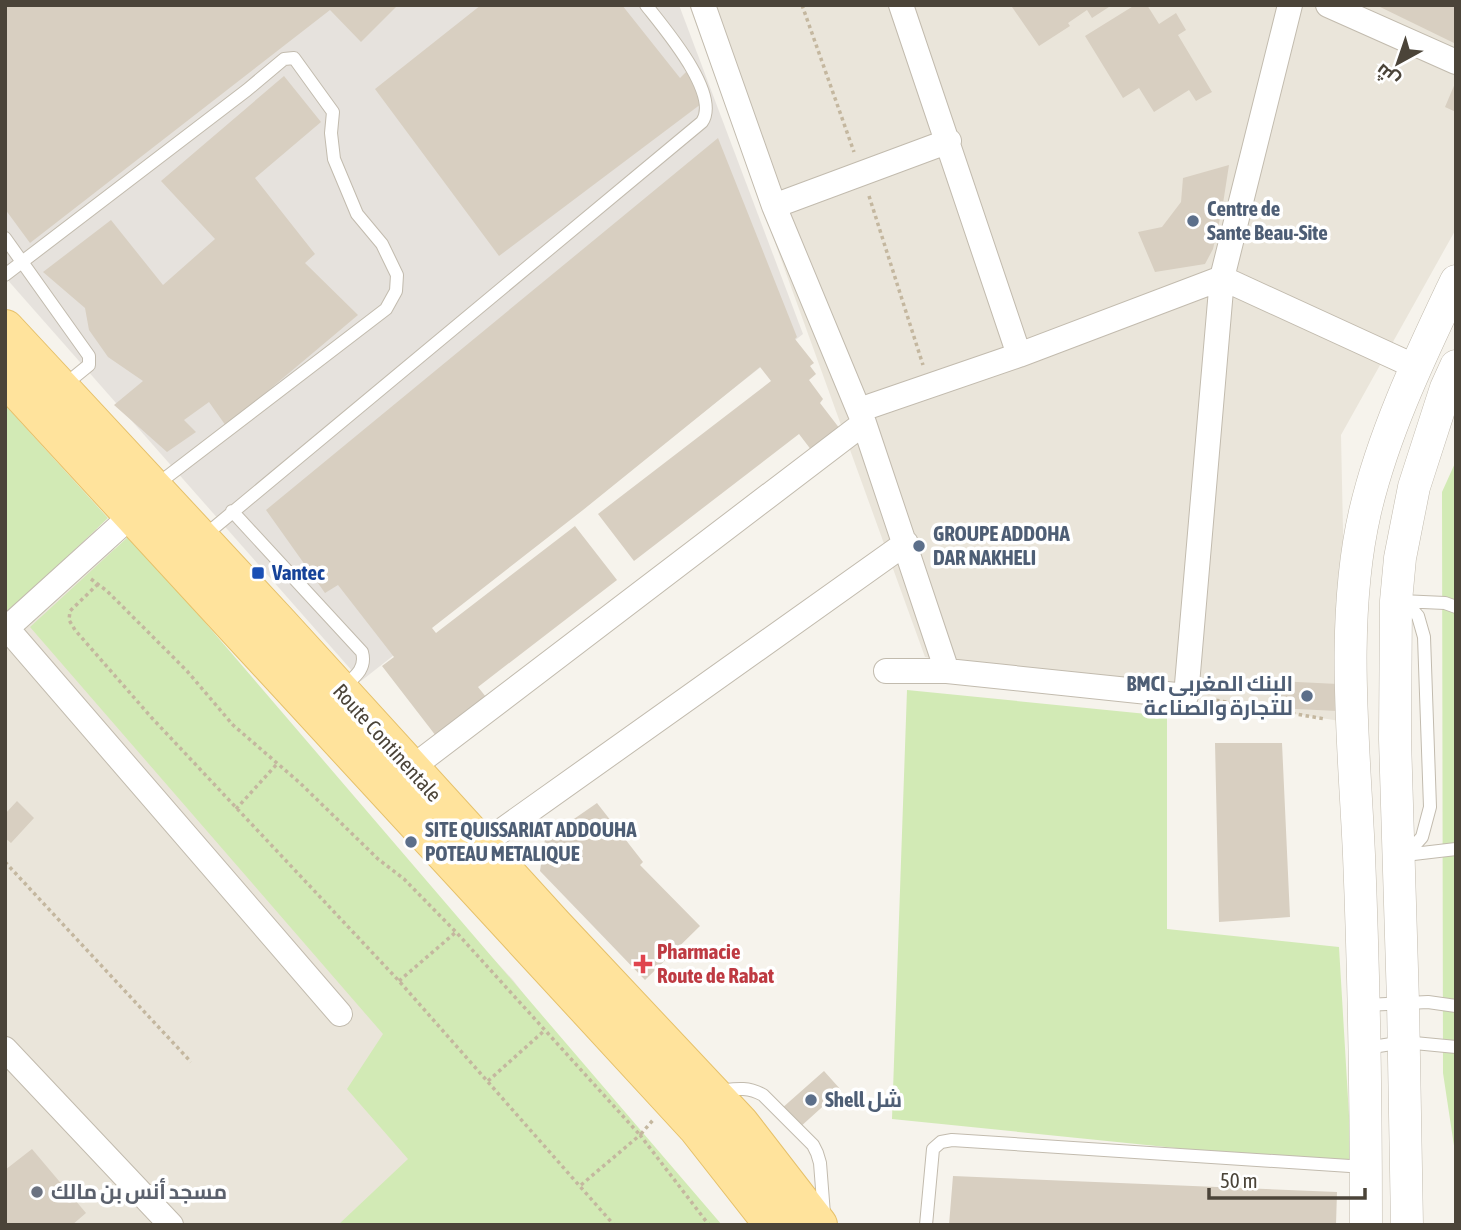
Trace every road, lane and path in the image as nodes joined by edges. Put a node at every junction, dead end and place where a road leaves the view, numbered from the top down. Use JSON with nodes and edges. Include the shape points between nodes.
{"nodes":[{"id":1,"x":646,"y":5,"type":"edge"},
{"id":2,"x":703,"y":5,"type":"edge"},
{"id":3,"x":802,"y":5,"type":"edge"},
{"id":4,"x":901,"y":5,"type":"edge"},
{"id":5,"x":1290,"y":5,"type":"edge"},
{"id":6,"x":1328,"y":5,"type":"edge"},
{"id":7,"x":1456,"y":62,"type":"edge"},
{"id":8,"x":948,"y":141,"type":"junction"},
{"id":9,"x":862,"y":174,"type":"junction"},
{"id":10,"x":774,"y":206,"type":"junction"},
{"id":11,"x":5,"y":238,"type":"edge"},
{"id":12,"x":22,"y":261,"type":"junction"},
{"id":13,"x":5,"y":275,"type":"edge"},
{"id":14,"x":1222,"y":278,"type":"junction"},
{"id":15,"x":1456,"y":281,"type":"edge"},
{"id":16,"x":5,"y":329,"type":"edge"},
{"id":17,"x":1019,"y":355,"type":"junction"},
{"id":18,"x":1456,"y":366,"type":"edge"},
{"id":19,"x":1416,"y":367,"type":"junction"},
{"id":20,"x":5,"y":376,"type":"edge"},
{"id":21,"x":930,"y":386,"type":"junction"},
{"id":22,"x":60,"y":389,"type":"junction"},
{"id":23,"x":862,"y":417,"type":"junction"},
{"id":24,"x":142,"y":501,"type":"junction"},
{"id":25,"x":232,"y":512,"type":"junction"},
{"id":26,"x":200,"y":539,"type":"junction"},
{"id":27,"x":906,"y":543,"type":"junction"},
{"id":28,"x":75,"y":566,"type":"junction"},
{"id":29,"x":98,"y":584,"type":"junction"},
{"id":30,"x":1401,"y":601,"type":"junction"},
{"id":31,"x":1455,"y":604,"type":"edge"},
{"id":32,"x":6,"y":627,"type":"edge"},
{"id":33,"x":886,"y":671,"type":"dead end"},
{"id":34,"x":947,"y":671,"type":"junction"},
{"id":35,"x":339,"y":691,"type":"junction"},
{"id":36,"x":1186,"y":696,"type":"junction"},
{"id":37,"x":1353,"y":723,"type":"junction"},
{"id":38,"x":277,"y":763,"type":"junction"},
{"id":39,"x":410,"y":769,"type":"junction"},
{"id":40,"x":236,"y":808,"type":"junction"},
{"id":41,"x":480,"y":846,"type":"junction"},
{"id":42,"x":1456,"y":849,"type":"edge"},
{"id":43,"x":1402,"y":855,"type":"junction"},
{"id":44,"x":5,"y":862,"type":"edge"},
{"id":45,"x":456,"y":932,"type":"junction"},
{"id":46,"x":399,"y":981,"type":"junction"},
{"id":47,"x":1404,"y":1002,"type":"junction"},
{"id":48,"x":1365,"y":1005,"type":"junction"},
{"id":49,"x":1456,"y":1006,"type":"edge"},
{"id":50,"x":340,"y":1014,"type":"dead end"},
{"id":51,"x":545,"y":1030,"type":"junction"},
{"id":52,"x":1404,"y":1042,"type":"junction"},
{"id":53,"x":1456,"y":1047,"type":"edge"},
{"id":54,"x":1365,"y":1048,"type":"junction"},
{"id":55,"x":5,"y":1049,"type":"edge"},
{"id":56,"x":191,"y":1062,"type":"dead end"},
{"id":57,"x":488,"y":1081,"type":"junction"},
{"id":58,"x":710,"y":1092,"type":"junction"},
{"id":59,"x":671,"y":1099,"type":"junction"},
{"id":60,"x":640,"y":1135,"type":"junction"},
{"id":61,"x":1366,"y":1167,"type":"junction"},
{"id":62,"x":580,"y":1185,"type":"junction"},
{"id":63,"x":171,"y":1225,"type":"edge"},
{"id":64,"x":614,"y":1225,"type":"edge"},
{"id":65,"x":709,"y":1225,"type":"edge"},
{"id":66,"x":774,"y":1225,"type":"edge"},
{"id":67,"x":818,"y":1225,"type":"edge"},
{"id":68,"x":825,"y":1225,"type":"edge"},
{"id":69,"x":926,"y":1225,"type":"edge"},
{"id":70,"x":1366,"y":1225,"type":"edge"},
{"id":71,"x":1407,"y":1225,"type":"edge"}],
"edges":[{"from":1,"to":25,"type":"lane","via":[[693,69],[707,107],[702,122]]},
{"from":2,"to":10,"type":"street"},
{"from":3,"to":9,"type":"path"},
{"from":4,"to":8,"type":"street"},
{"from":5,"to":14,"type":"street"},
{"from":6,"to":7,"type":"street"},
{"from":8,"to":9,"type":"street"},
{"from":8,"to":17,"type":"street"},
{"from":9,"to":10,"type":"street"},
{"from":9,"to":21,"type":"path"},
{"from":10,"to":23,"type":"street"},
{"from":11,"to":12,"type":"lane"},
{"from":12,"to":13,"type":"lane"},
{"from":12,"to":22,"type":"lane","via":[[89,356],[89,365]]},
{"from":12,"to":24,"type":"lane","via":[[284,59],[294,58],[333,112],[334,159],[357,214],[382,244],[397,275],[396,291],[386,309]]},
{"from":14,"to":17,"type":"street"},
{"from":14,"to":19,"type":"street"},
{"from":14,"to":36,"type":"street"},
{"from":15,"to":19,"type":"street"},
{"from":16,"to":22,"type":"main road","name":"Route Continentale"},
{"from":17,"to":21,"type":"street"},
{"from":18,"to":30,"type":"street","via":[[1414,487],[1400,558]]},
{"from":19,"to":37,"type":"street","via":[[1364,523],[1354,606]]},
{"from":20,"to":24,"type":"main road","name":"Route Continentale"},
{"from":21,"to":23,"type":"street"},
{"from":22,"to":24,"type":"main road","name":"Route Continentale"},
{"from":23,"to":27,"type":"street"},
{"from":23,"to":39,"type":"street"},
{"from":24,"to":26,"type":"main road","name":"Route Continentale"},
{"from":24,"to":28,"type":"street"},
{"from":24,"to":59,"type":"main road","name":"Route Continentale"},
{"from":25,"to":26,"type":"lane"},
{"from":25,"to":35,"type":"lane","via":[[362,652],[362,668]]},
{"from":26,"to":35,"type":"main road","name":"Route Continentale"},
{"from":27,"to":34,"type":"street"},
{"from":27,"to":41,"type":"street"},
{"from":28,"to":29,"type":"path"},
{"from":28,"to":32,"type":"street"},
{"from":29,"to":38,"type":"path","via":[[187,671],[233,725]]},
{"from":29,"to":40,"type":"path","via":[[70,611],[69,620]]},
{"from":30,"to":31,"type":"lane"},
{"from":30,"to":43,"type":"street","via":[[1395,739]]},
{"from":32,"to":50,"type":"street"},
{"from":33,"to":34,"type":"street"},
{"from":34,"to":36,"type":"street"},
{"from":35,"to":39,"type":"main road","name":"Route Continentale"},
{"from":36,"to":37,"type":"path"},
{"from":37,"to":48,"type":"street"},
{"from":38,"to":40,"type":"path"},
{"from":38,"to":45,"type":"path"},
{"from":39,"to":41,"type":"main road","name":"Route Continentale"},
{"from":40,"to":46,"type":"path"},
{"from":41,"to":58,"type":"main road","name":"Route Continentale"},
{"from":42,"to":43,"type":"lane"},
{"from":43,"to":47,"type":"street"},
{"from":44,"to":56,"type":"path"},
{"from":45,"to":46,"type":"path"},
{"from":45,"to":51,"type":"path"},
{"from":46,"to":57,"type":"path"},
{"from":47,"to":48,"type":"lane"},
{"from":47,"to":49,"type":"lane"},
{"from":47,"to":52,"type":"street"},
{"from":48,"to":54,"type":"street"},
{"from":51,"to":57,"type":"path"},
{"from":51,"to":60,"type":"path"},
{"from":52,"to":53,"type":"lane"},
{"from":52,"to":54,"type":"lane"},
{"from":52,"to":71,"type":"street"},
{"from":54,"to":61,"type":"street"},
{"from":55,"to":63,"type":"street"},
{"from":57,"to":62,"type":"path"},
{"from":58,"to":67,"type":"main road","name":"Route Continentale"},
{"from":58,"to":68,"type":"lane","via":[[753,1089],[813,1145],[821,1163]]},
{"from":59,"to":60,"type":"path"},
{"from":59,"to":66,"type":"main road","name":"Route Continentale"},
{"from":60,"to":62,"type":"path"},
{"from":60,"to":65,"type":"path"},
{"from":61,"to":69,"type":"lane","via":[[952,1140],[933,1149]]},
{"from":61,"to":70,"type":"street"},
{"from":62,"to":64,"type":"path"}]}
